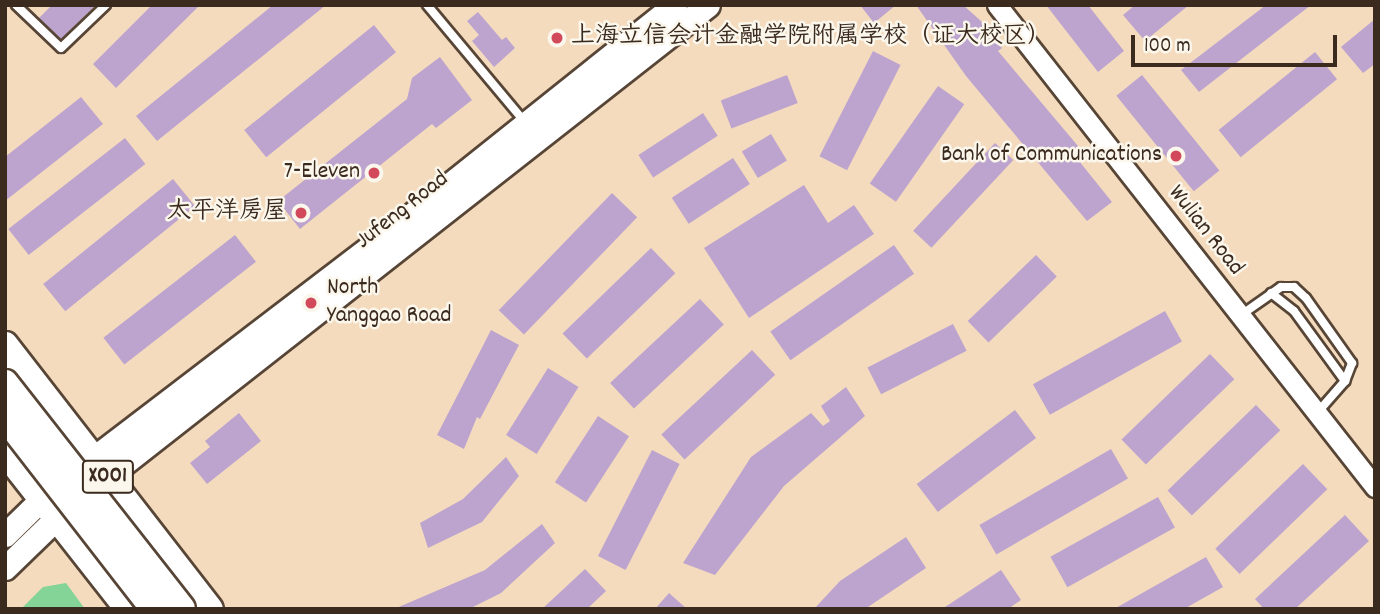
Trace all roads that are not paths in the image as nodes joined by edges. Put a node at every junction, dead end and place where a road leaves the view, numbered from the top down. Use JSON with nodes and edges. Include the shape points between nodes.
{"nodes":[{"id":1,"x":106,"y":5,"type":"edge"},
{"id":2,"x":427,"y":5,"type":"edge"},
{"id":3,"x":675,"y":5,"type":"edge"},
{"id":4,"x":708,"y":5,"type":"edge"},
{"id":5,"x":997,"y":5,"type":"edge"},
{"id":6,"x":1013,"y":5,"type":"edge"},
{"id":7,"x":17,"y":6,"type":"edge"},
{"id":8,"x":525,"y":122,"type":"junction"},
{"id":9,"x":1271,"y":293,"type":"junction"},
{"id":10,"x":1245,"y":312,"type":"junction"},
{"id":11,"x":5,"y":345,"type":"edge"},
{"id":12,"x":1345,"y":381,"type":"junction"},
{"id":13,"x":5,"y":383,"type":"edge"},
{"id":14,"x":1320,"y":407,"type":"junction"},
{"id":15,"x":5,"y":417,"type":"edge"},
{"id":16,"x":5,"y":452,"type":"edge"},
{"id":17,"x":1375,"y":465,"type":"edge"},
{"id":18,"x":100,"y":467,"type":"junction"},
{"id":19,"x":1375,"y":487,"type":"edge"},
{"id":20,"x":49,"y":508,"type":"junction"},
{"id":21,"x":5,"y":535,"type":"edge"},
{"id":22,"x":5,"y":568,"type":"edge"},
{"id":23,"x":128,"y":609,"type":"edge"},
{"id":24,"x":154,"y":609,"type":"edge"},
{"id":25,"x":181,"y":609,"type":"edge"},
{"id":26,"x":210,"y":609,"type":"edge"}],
"edges":[{"from":1,"to":7,"type":"lane","via":[[61,48]]},
{"from":2,"to":8,"type":"lane"},
{"from":3,"to":8,"type":"main road","name":"Jufeng Road"},
{"from":4,"to":18,"type":"main road","name":"Jufeng Road"},
{"from":5,"to":10,"type":"street","name":"Wulian Road"},
{"from":6,"to":10,"type":"street","name":"Wulian Road"},
{"from":8,"to":18,"type":"main road","name":"Jufeng Road"},
{"from":9,"to":10,"type":"lane"},
{"from":9,"to":12,"type":"lane","via":[[1294,311]]},
{"from":9,"to":12,"type":"lane","via":[[1281,287],[1294,288],[1307,298],[1352,363]]},
{"from":10,"to":14,"type":"street","name":"Wulian Road"},
{"from":11,"to":18,"type":"main road","number":"X001"},
{"from":12,"to":14,"type":"lane"},
{"from":13,"to":25,"type":"main road","number":"X001","bridge":true},
{"from":14,"to":17,"type":"street","name":"Wulian Road"},
{"from":14,"to":19,"type":"street","name":"Wulian Road"},
{"from":15,"to":24,"type":"main road","number":"X001","bridge":true},
{"from":16,"to":20,"type":"main road","number":"X001"},
{"from":18,"to":20,"type":"main road","name":"Jufeng Road"},
{"from":18,"to":26,"type":"main road","number":"X001"},
{"from":20,"to":21,"type":"main road","name":"Jufeng Road"},
{"from":20,"to":22,"type":"main road","name":"Jufeng Road"},
{"from":20,"to":23,"type":"main road","number":"X001"}]}
